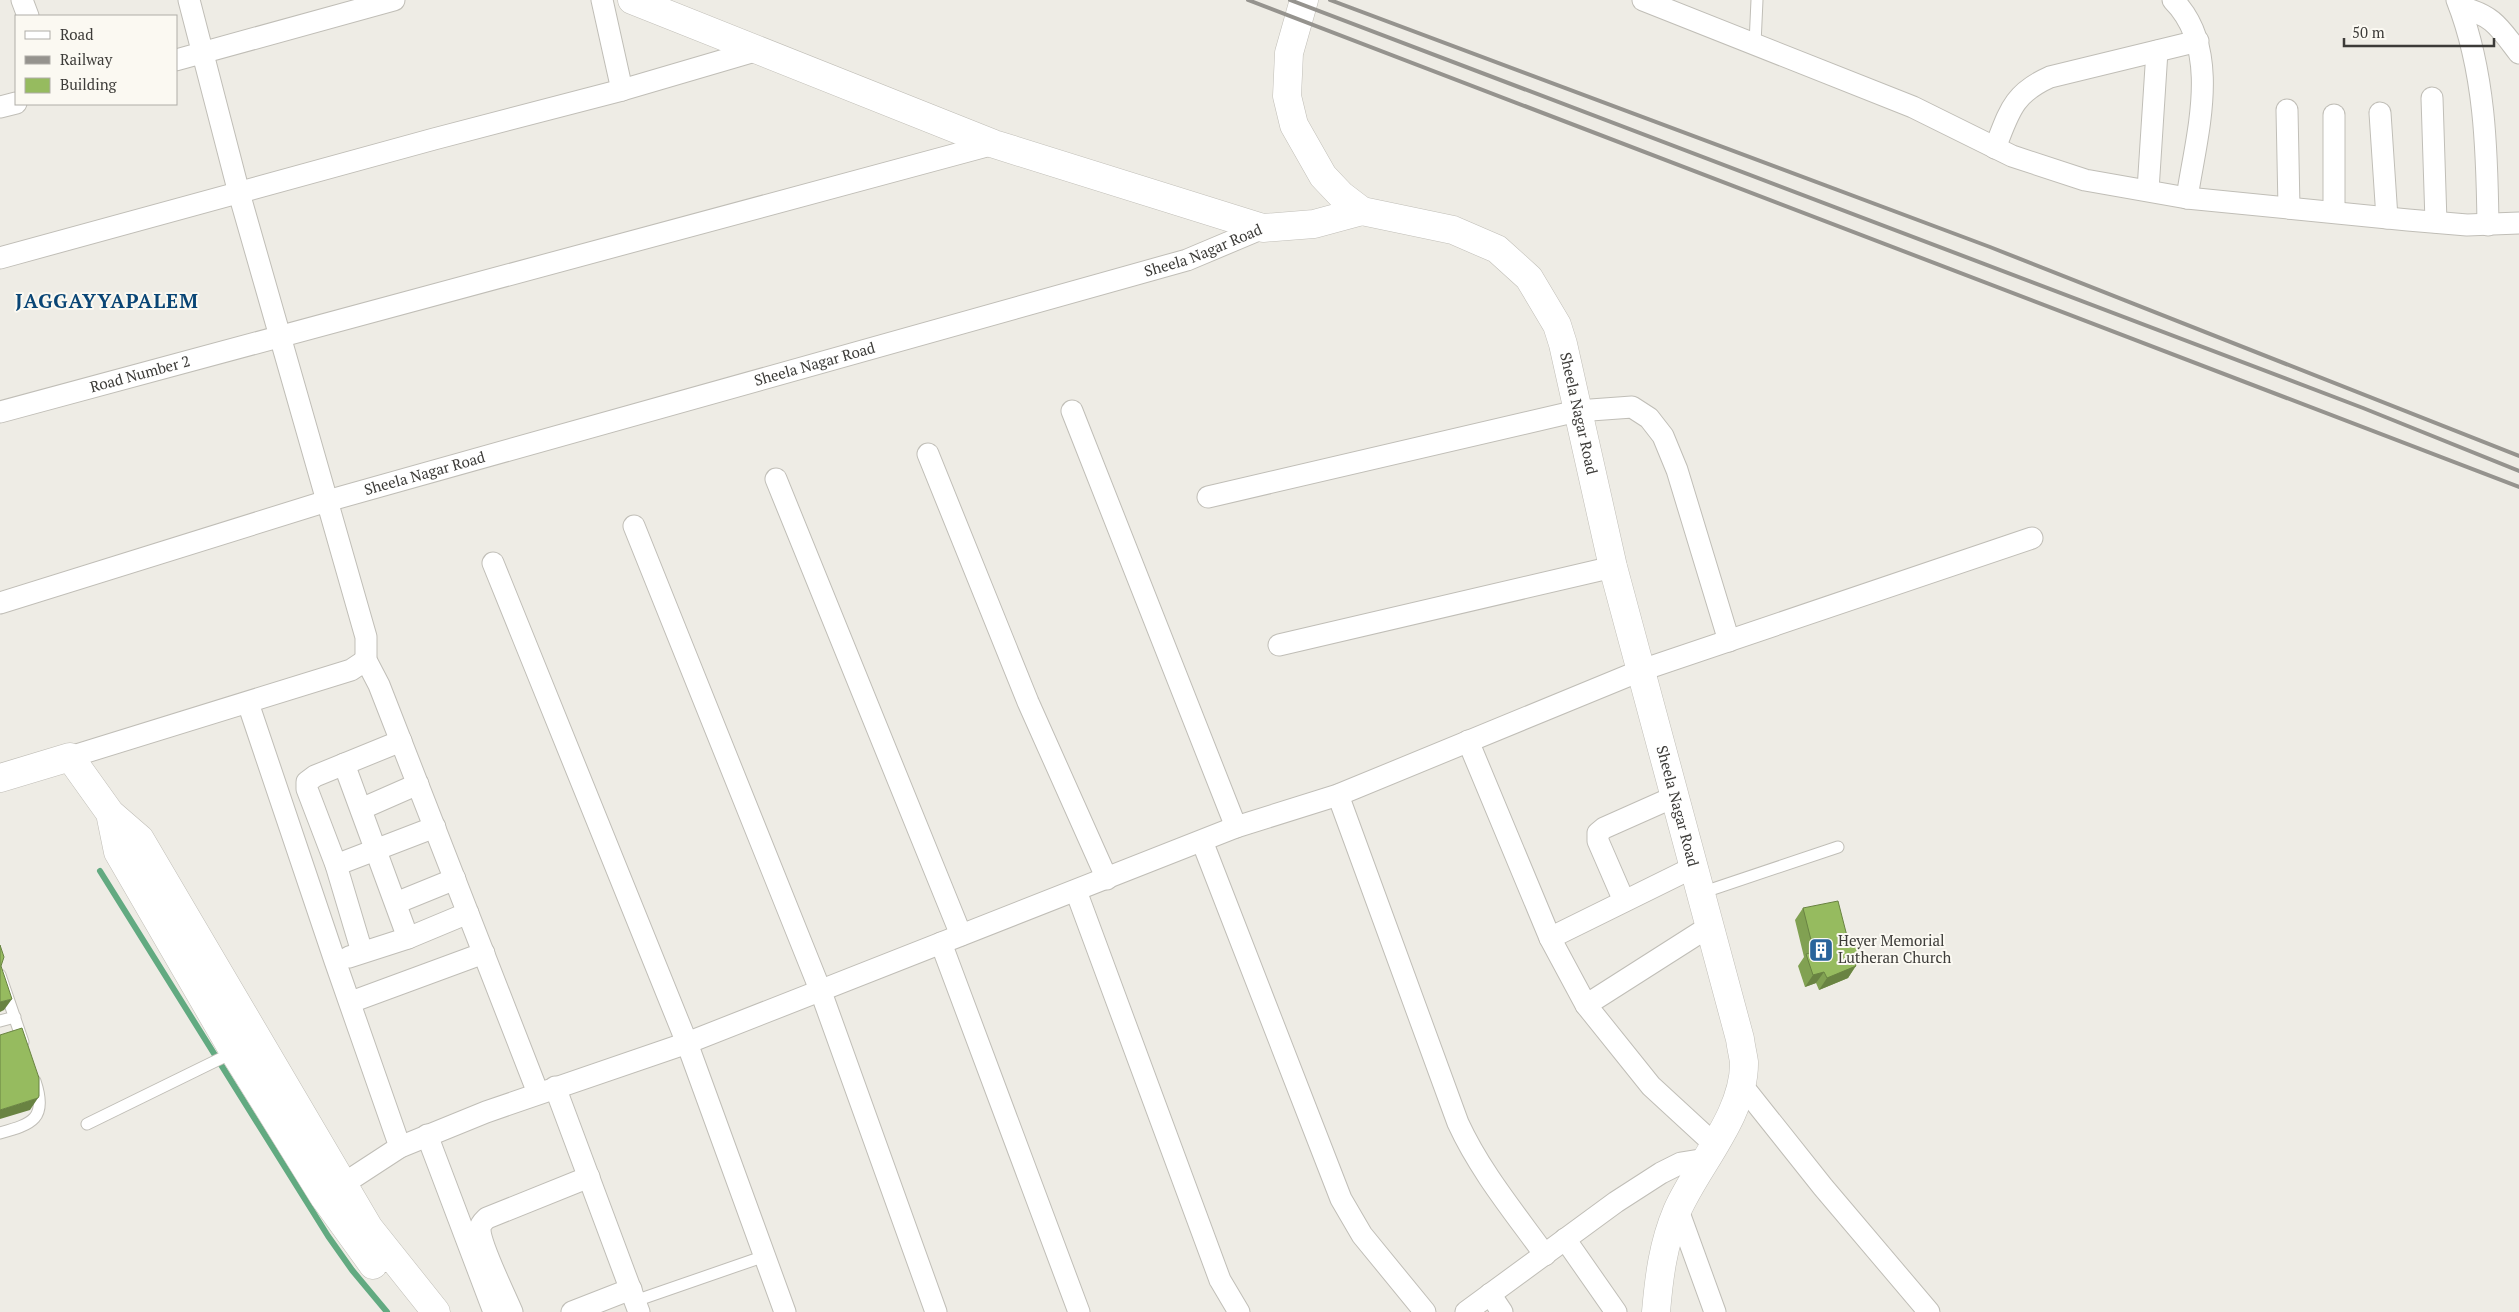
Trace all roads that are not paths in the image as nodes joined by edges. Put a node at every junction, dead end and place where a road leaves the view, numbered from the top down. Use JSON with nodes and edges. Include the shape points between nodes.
{"nodes":[{"id":1,"x":22,"y":0,"type":"edge"},
{"id":2,"x":189,"y":0,"type":"edge"},
{"id":3,"x":394,"y":0,"type":"edge"},
{"id":4,"x":602,"y":0,"type":"edge"},
{"id":5,"x":632,"y":0,"type":"edge"},
{"id":6,"x":1304,"y":0,"type":"edge"},
{"id":7,"x":1643,"y":0,"type":"edge"},
{"id":8,"x":1757,"y":0,"type":"edge"},
{"id":9,"x":2174,"y":0,"type":"edge"},
{"id":10,"x":2459,"y":4,"type":"edge"},
{"id":11,"x":349,"y":6,"type":"edge"},
{"id":12,"x":28,"y":15,"type":"edge"},
{"id":13,"x":2198,"y":41,"type":"junction"},
{"id":14,"x":1755,"y":44,"type":"junction"},
{"id":15,"x":755,"y":51,"type":"junction"},
{"id":16,"x":2157,"y":51,"type":"junction"},
{"id":17,"x":204,"y":52,"type":"junction"},
{"id":18,"x":2519,"y":53,"type":"edge"},
{"id":19,"x":178,"y":59,"type":"edge"},
{"id":20,"x":622,"y":90,"type":"junction"},
{"id":21,"x":2432,"y":98,"type":"dead end"},
{"id":22,"x":15,"y":104,"type":"edge"},
{"id":23,"x":0,"y":107,"type":"edge"},
{"id":24,"x":2287,"y":110,"type":"dead end"},
{"id":25,"x":2380,"y":113,"type":"dead end"},
{"id":26,"x":2334,"y":115,"type":"dead end"},
{"id":27,"x":994,"y":144,"type":"junction"},
{"id":28,"x":1995,"y":148,"type":"junction"},
{"id":29,"x":2148,"y":190,"type":"junction"},
{"id":30,"x":239,"y":193,"type":"junction"},
{"id":31,"x":2187,"y":198,"type":"junction"},
{"id":32,"x":2288,"y":208,"type":"junction"},
{"id":33,"x":1362,"y":211,"type":"junction"},
{"id":34,"x":2334,"y":212,"type":"junction"},
{"id":35,"x":2387,"y":218,"type":"junction"},
{"id":36,"x":2436,"y":222,"type":"junction"},
{"id":37,"x":2519,"y":223,"type":"edge"},
{"id":38,"x":2488,"y":225,"type":"junction"},
{"id":39,"x":1263,"y":228,"type":"junction"},
{"id":40,"x":0,"y":258,"type":"edge"},
{"id":41,"x":280,"y":336,"type":"junction"},
{"id":42,"x":1072,"y":411,"type":"dead end"},
{"id":43,"x":1577,"y":411,"type":"junction"},
{"id":44,"x":0,"y":412,"type":"edge"},
{"id":45,"x":928,"y":454,"type":"dead end"},
{"id":46,"x":776,"y":478,"type":"dead end"},
{"id":47,"x":1208,"y":497,"type":"dead end"},
{"id":48,"x":326,"y":501,"type":"junction"},
{"id":49,"x":634,"y":526,"type":"dead end"},
{"id":50,"x":2032,"y":538,"type":"dead end"},
{"id":51,"x":494,"y":562,"type":"dead end"},
{"id":52,"x":1613,"y":566,"type":"junction"},
{"id":53,"x":0,"y":603,"type":"edge"},
{"id":54,"x":1729,"y":641,"type":"junction"},
{"id":55,"x":1279,"y":645,"type":"dead end"},
{"id":56,"x":366,"y":660,"type":"junction"},
{"id":57,"x":1642,"y":670,"type":"junction"},
{"id":58,"x":248,"y":703,"type":"junction"},
{"id":59,"x":401,"y":741,"type":"junction"},
{"id":60,"x":1468,"y":741,"type":"junction"},
{"id":61,"x":70,"y":757,"type":"junction"},
{"id":62,"x":344,"y":764,"type":"junction"},
{"id":63,"x":0,"y":778,"type":"edge"},
{"id":64,"x":418,"y":784,"type":"junction"},
{"id":65,"x":1338,"y":795,"type":"junction"},
{"id":66,"x":1676,"y":796,"type":"junction"},
{"id":67,"x":361,"y":809,"type":"junction"},
{"id":68,"x":110,"y":813,"type":"junction"},
{"id":69,"x":435,"y":827,"type":"junction"},
{"id":70,"x":1236,"y":827,"type":"junction"},
{"id":71,"x":1202,"y":841,"type":"junction"},
{"id":72,"x":1838,"y":847,"type":"dead end"},
{"id":73,"x":376,"y":850,"type":"junction"},
{"id":74,"x":336,"y":865,"type":"junction"},
{"id":75,"x":455,"y":879,"type":"junction"},
{"id":76,"x":1107,"y":879,"type":"junction"},
{"id":77,"x":1698,"y":880,"type":"junction"},
{"id":78,"x":1076,"y":891,"type":"junction"},
{"id":79,"x":1624,"y":901,"type":"junction"},
{"id":80,"x":396,"y":903,"type":"junction"},
{"id":81,"x":468,"y":912,"type":"junction"},
{"id":82,"x":1710,"y":926,"type":"junction"},
{"id":83,"x":961,"y":935,"type":"junction"},
{"id":84,"x":408,"y":938,"type":"junction"},
{"id":85,"x":1550,"y":938,"type":"junction"},
{"id":86,"x":942,"y":944,"type":"junction"},
{"id":87,"x":362,"y":952,"type":"junction"},
{"id":88,"x":484,"y":953,"type":"junction"},
{"id":89,"x":335,"y":961,"type":"junction"},
{"id":90,"x":0,"y":975,"type":"edge"},
{"id":91,"x":821,"y":992,"type":"junction"},
{"id":92,"x":351,"y":1002,"type":"junction"},
{"id":93,"x":1586,"y":1005,"type":"junction"},
{"id":94,"x":15,"y":1017,"type":"junction"},
{"id":95,"x":0,"y":1021,"type":"edge"},
{"id":96,"x":687,"y":1043,"type":"junction"},
{"id":97,"x":26,"y":1053,"type":"edge"},
{"id":98,"x":229,"y":1054,"type":"junction"},
{"id":99,"x":32,"y":1070,"type":"edge"},
{"id":100,"x":1741,"y":1084,"type":"junction"},
{"id":101,"x":547,"y":1090,"type":"junction"},
{"id":102,"x":87,"y":1124,"type":"dead end"},
{"id":103,"x":0,"y":1133,"type":"edge"},
{"id":104,"x":427,"y":1136,"type":"junction"},
{"id":105,"x":400,"y":1147,"type":"junction"},
{"id":106,"x":1710,"y":1151,"type":"junction"},
{"id":107,"x":589,"y":1177,"type":"junction"},
{"id":108,"x":334,"y":1190,"type":"junction"},
{"id":109,"x":1678,"y":1210,"type":"junction"},
{"id":110,"x":1565,"y":1239,"type":"junction"},
{"id":111,"x":1545,"y":1254,"type":"junction"},
{"id":112,"x":765,"y":1256,"type":"junction"},
{"id":113,"x":1490,"y":1294,"type":"junction"},
{"id":114,"x":635,"y":1301,"type":"edge"},
{"id":115,"x":414,"y":1312,"type":"edge"},
{"id":116,"x":436,"y":1312,"type":"edge"},
{"id":117,"x":494,"y":1312,"type":"edge"},
{"id":118,"x":512,"y":1312,"type":"edge"},
{"id":119,"x":572,"y":1312,"type":"edge"},
{"id":120,"x":785,"y":1312,"type":"edge"},
{"id":121,"x":936,"y":1312,"type":"edge"},
{"id":122,"x":1079,"y":1312,"type":"edge"},
{"id":123,"x":1239,"y":1312,"type":"edge"},
{"id":124,"x":1425,"y":1312,"type":"edge"},
{"id":125,"x":1466,"y":1312,"type":"edge"},
{"id":126,"x":1502,"y":1312,"type":"edge"},
{"id":127,"x":1616,"y":1312,"type":"edge"},
{"id":128,"x":1656,"y":1312,"type":"edge"},
{"id":129,"x":1715,"y":1312,"type":"edge"},
{"id":130,"x":1928,"y":1312,"type":"edge"}],
"edges":[{"from":1,"to":12,"type":"street"},
{"from":2,"to":17,"type":"street"},
{"from":3,"to":11,"type":"street"},
{"from":4,"to":20,"type":"street"},
{"from":5,"to":15,"type":"street"},
{"from":6,"to":33,"type":"street","via":[[1289,54],[1288,96],[1294,125],[1323,176]]},
{"from":7,"to":14,"type":"street"},
{"from":8,"to":14,"type":"lane"},
{"from":9,"to":13,"type":"street","via":[[2190,22]]},
{"from":10,"to":18,"type":"street","via":[[2490,18]]},
{"from":10,"to":38,"type":"street","via":[[2476,63],[2486,154]]},
{"from":11,"to":17,"type":"street"},
{"from":13,"to":16,"type":"street"},
{"from":13,"to":31,"type":"street","via":[[2204,83]]},
{"from":14,"to":28,"type":"street","via":[[1913,107]]},
{"from":15,"to":20,"type":"street"},
{"from":15,"to":27,"type":"street"},
{"from":16,"to":28,"type":"street","via":[[2050,77],[2034,84],[2019,96]]},
{"from":16,"to":29,"type":"street"},
{"from":17,"to":19,"type":"street"},
{"from":17,"to":30,"type":"street"},
{"from":20,"to":30,"type":"street"},
{"from":21,"to":36,"type":"street"},
{"from":22,"to":23,"type":"street"},
{"from":24,"to":32,"type":"street"},
{"from":25,"to":35,"type":"street"},
{"from":26,"to":34,"type":"street"},
{"from":27,"to":39,"type":"street"},
{"from":27,"to":41,"type":"street","name":"Road Number 2"},
{"from":28,"to":29,"type":"street","via":[[2034,165],[2085,180]]},
{"from":29,"to":31,"type":"street"},
{"from":30,"to":40,"type":"street"},
{"from":30,"to":41,"type":"street"},
{"from":31,"to":32,"type":"street"},
{"from":32,"to":34,"type":"street"},
{"from":33,"to":39,"type":"street","name":"Sheela Nagar Road","via":[[1314,224]]},
{"from":33,"to":43,"type":"street","name":"Sheela Nagar Road","via":[[1453,230],[1497,250],[1513,262],[1529,278],[1557,325]]},
{"from":34,"to":35,"type":"street"},
{"from":35,"to":36,"type":"street"},
{"from":36,"to":38,"type":"street"},
{"from":37,"to":38,"type":"street"},
{"from":39,"to":48,"type":"street","name":"Sheela Nagar Road","via":[[1188,260]]},
{"from":41,"to":44,"type":"street","name":"Road Number 2"},
{"from":41,"to":48,"type":"street"},
{"from":42,"to":70,"type":"street"},
{"from":43,"to":47,"type":"street"},
{"from":43,"to":52,"type":"street","name":"Sheela Nagar Road"},
{"from":43,"to":54,"type":"street","via":[[1632,407],[1649,418],[1663,436],[1677,470]]},
{"from":45,"to":76,"type":"street","via":[[1028,702]]},
{"from":46,"to":83,"type":"street"},
{"from":48,"to":53,"type":"street","name":"Sheela Nagar Road"},
{"from":48,"to":56,"type":"street","via":[[366,637]]},
{"from":49,"to":91,"type":"street"},
{"from":50,"to":54,"type":"street"},
{"from":51,"to":96,"type":"street"},
{"from":52,"to":55,"type":"street"},
{"from":52,"to":57,"type":"street","name":"Sheela Nagar Road"},
{"from":54,"to":57,"type":"street"},
{"from":56,"to":58,"type":"street","via":[[351,670]]},
{"from":56,"to":59,"type":"street"},
{"from":57,"to":60,"type":"street"},
{"from":57,"to":66,"type":"street","name":"Sheela Nagar Road"},
{"from":58,"to":61,"type":"street"},
{"from":58,"to":89,"type":"street"},
{"from":59,"to":62,"type":"street"},
{"from":59,"to":64,"type":"street"},
{"from":60,"to":65,"type":"street"},
{"from":60,"to":85,"type":"street"},
{"from":61,"to":63,"type":"street"},
{"from":61,"to":68,"type":"street"},
{"from":62,"to":67,"type":"street"},
{"from":62,"to":74,"type":"street","via":[[307,782]]},
{"from":64,"to":67,"type":"street"},
{"from":64,"to":69,"type":"street"},
{"from":65,"to":70,"type":"street"},
{"from":65,"to":111,"type":"street","via":[[1458,1124],[1469,1148],[1494,1186]]},
{"from":66,"to":77,"type":"street","name":"Sheela Nagar Road"},
{"from":66,"to":79,"type":"street","via":[[1598,833],[1598,841]]},
{"from":67,"to":73,"type":"street"},
{"from":68,"to":98,"type":"street","via":[[118,852]]},
{"from":68,"to":108,"type":"street","via":[[140,839]]},
{"from":69,"to":73,"type":"street"},
{"from":69,"to":75,"type":"street"},
{"from":70,"to":71,"type":"street"},
{"from":71,"to":76,"type":"street"},
{"from":71,"to":124,"type":"street","via":[[1341,1199],[1357,1229]]},
{"from":72,"to":77,"type":"lane"},
{"from":73,"to":74,"type":"street"},
{"from":73,"to":80,"type":"street"},
{"from":74,"to":87,"type":"street"},
{"from":75,"to":80,"type":"street"},
{"from":75,"to":81,"type":"street"},
{"from":76,"to":78,"type":"street"},
{"from":77,"to":79,"type":"street"},
{"from":77,"to":82,"type":"street","name":"Sheela Nagar Road"},
{"from":78,"to":83,"type":"street"},
{"from":78,"to":123,"type":"street","via":[[1220,1280]]},
{"from":79,"to":85,"type":"street"},
{"from":80,"to":84,"type":"street"},
{"from":81,"to":84,"type":"street"},
{"from":81,"to":88,"type":"street"},
{"from":82,"to":93,"type":"street"},
{"from":82,"to":100,"type":"street","name":"Sheela Nagar Road","via":[[1740,1039],[1744,1062]]},
{"from":83,"to":86,"type":"street"},
{"from":84,"to":87,"type":"street"},
{"from":85,"to":93,"type":"street"},
{"from":86,"to":91,"type":"street"},
{"from":86,"to":122,"type":"street"},
{"from":87,"to":89,"type":"street"},
{"from":88,"to":92,"type":"street"},
{"from":88,"to":101,"type":"street"},
{"from":89,"to":92,"type":"street"},
{"from":90,"to":94,"type":"lane"},
{"from":91,"to":96,"type":"street"},
{"from":91,"to":121,"type":"street"},
{"from":92,"to":105,"type":"street"},
{"from":93,"to":106,"type":"street","via":[[1651,1086]]},
{"from":94,"to":95,"type":"lane"},
{"from":94,"to":97,"type":"lane"},
{"from":96,"to":101,"type":"street"},
{"from":96,"to":112,"type":"street"},
{"from":98,"to":102,"type":"lane"},
{"from":98,"to":108,"type":"street"},
{"from":99,"to":103,"type":"lane","via":[[40,1106],[36,1118],[29,1124]]},
{"from":100,"to":106,"type":"street","name":"Sheela Nagar Road","via":[[1729,1119]]},
{"from":100,"to":130,"type":"street"},
{"from":101,"to":104,"type":"street"},
{"from":101,"to":107,"type":"street"},
{"from":104,"to":105,"type":"street"},
{"from":104,"to":117,"type":"street"},
{"from":105,"to":108,"type":"street"},
{"from":106,"to":109,"type":"street","name":"Sheela Nagar Road"},
{"from":106,"to":110,"type":"street","via":[[1668,1169]]},
{"from":107,"to":114,"type":"street"},
{"from":107,"to":118,"type":"street","via":[[487,1218],[482,1223],[484,1243]]},
{"from":108,"to":115,"type":"street","via":[[364,1254]]},
{"from":108,"to":116,"type":"street"},
{"from":109,"to":128,"type":"street","name":"Sheela Nagar Road","via":[[1659,1274]]},
{"from":109,"to":129,"type":"street"},
{"from":110,"to":111,"type":"street"},
{"from":110,"to":127,"type":"street"},
{"from":111,"to":113,"type":"street"},
{"from":112,"to":114,"type":"lane"},
{"from":112,"to":120,"type":"street"},
{"from":113,"to":125,"type":"street"},
{"from":113,"to":126,"type":"street"},
{"from":114,"to":119,"type":"street"}]}
